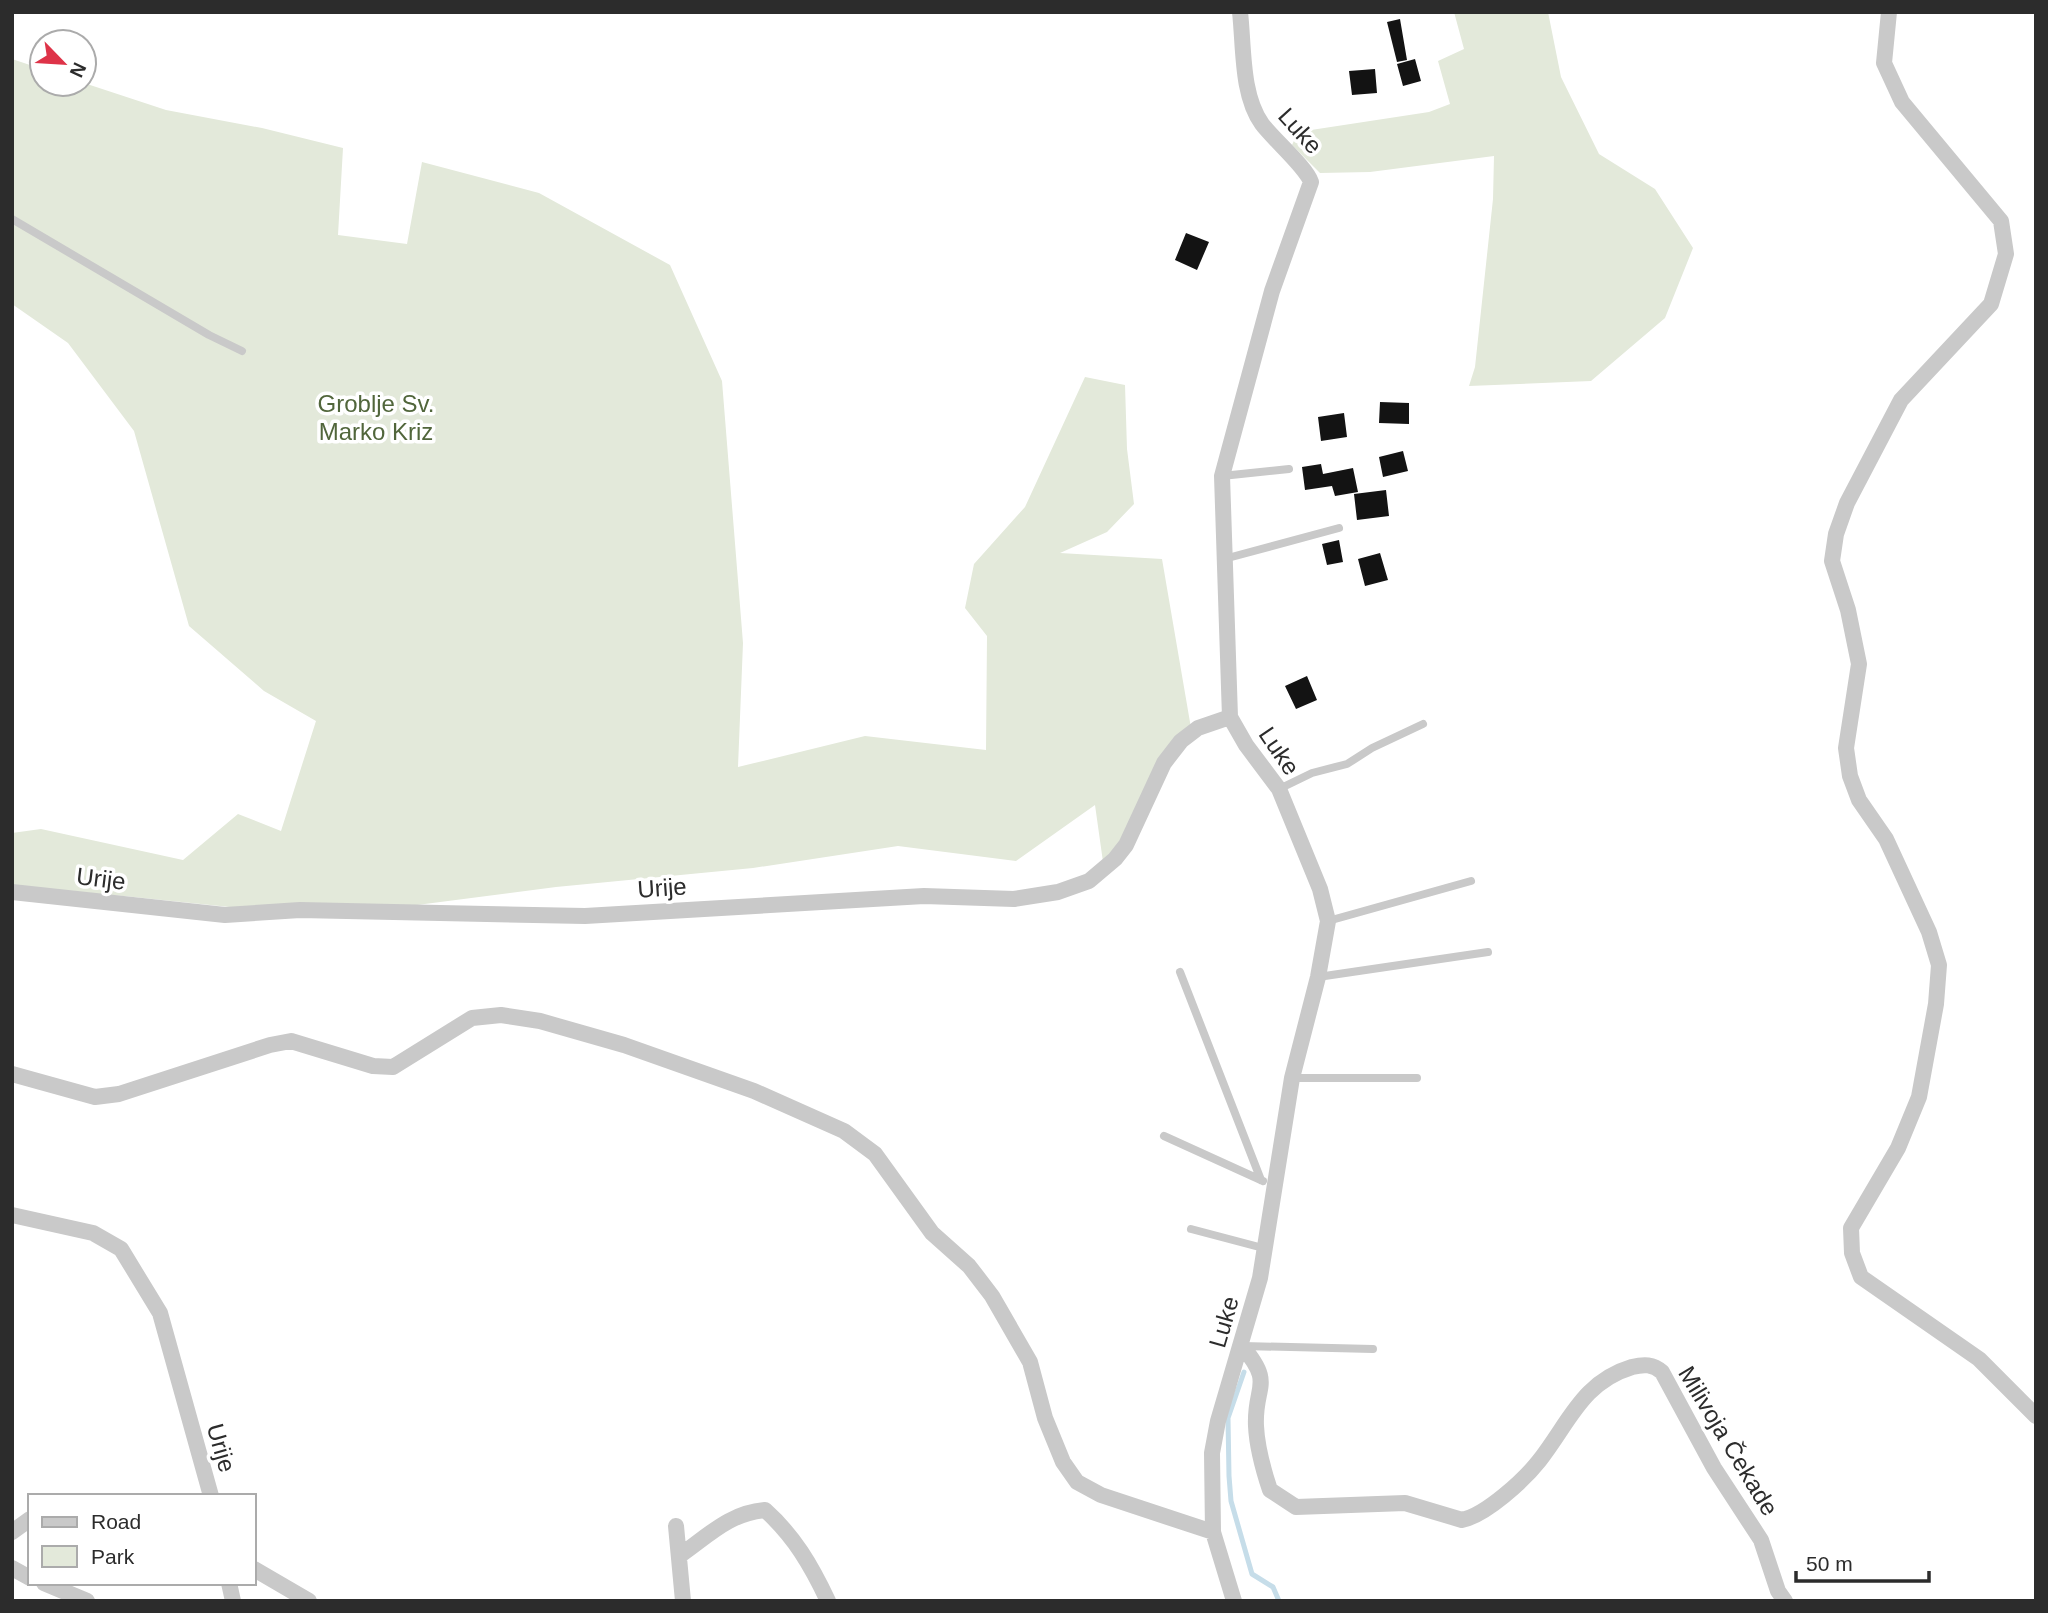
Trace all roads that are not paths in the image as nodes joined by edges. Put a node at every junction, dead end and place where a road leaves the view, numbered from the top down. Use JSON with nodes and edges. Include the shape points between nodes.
{"nodes":[{"id":1,"x":1240,"y":12,"type":"edge"},
{"id":2,"x":1889,"y":12,"type":"edge"},
{"id":3,"x":12,"y":219,"type":"edge"},
{"id":4,"x":242,"y":351,"type":"dead end"},
{"id":5,"x":1289,"y":470,"type":"dead end"},
{"id":6,"x":1222,"y":476,"type":"junction"},
{"id":7,"x":1339,"y":528,"type":"dead end"},
{"id":8,"x":1224,"y":559,"type":"junction"},
{"id":9,"x":1230,"y":717,"type":"junction"},
{"id":10,"x":1423,"y":724,"type":"dead end"},
{"id":11,"x":1279,"y":789,"type":"junction"},
{"id":12,"x":1471,"y":881,"type":"dead end"},
{"id":13,"x":12,"y":892,"type":"edge"},
{"id":14,"x":1328,"y":921,"type":"junction"},
{"id":15,"x":1488,"y":952,"type":"dead end"},
{"id":16,"x":1180,"y":972,"type":"dead end"},
{"id":17,"x":1318,"y":977,"type":"junction"},
{"id":18,"x":12,"y":1074,"type":"edge"},
{"id":19,"x":1292,"y":1078,"type":"junction"},
{"id":20,"x":1417,"y":1078,"type":"dead end"},
{"id":21,"x":1164,"y":1136,"type":"dead end"},
{"id":22,"x":1268,"y":1183,"type":"junction"},
{"id":23,"x":12,"y":1215,"type":"edge"},
{"id":24,"x":1191,"y":1229,"type":"dead end"},
{"id":25,"x":1263,"y":1248,"type":"junction"},
{"id":26,"x":1242,"y":1346,"type":"junction"},
{"id":27,"x":1373,"y":1349,"type":"dead end"},
{"id":28,"x":2036,"y":1416,"type":"edge"},
{"id":29,"x":210,"y":1494,"type":"edge"},
{"id":30,"x":676,"y":1526,"type":"dead end"},
{"id":31,"x":1213,"y":1532,"type":"junction"},
{"id":32,"x":679,"y":1556,"type":"junction"},
{"id":33,"x":12,"y":1568,"type":"edge"},
{"id":34,"x":256,"y":1570,"type":"edge"},
{"id":35,"x":28,"y":1577,"type":"edge"},
{"id":36,"x":49,"y":1585,"type":"edge"},
{"id":37,"x":87,"y":1601,"type":"edge"},
{"id":38,"x":309,"y":1601,"type":"edge"},
{"id":39,"x":683,"y":1601,"type":"edge"},
{"id":40,"x":828,"y":1601,"type":"edge"},
{"id":41,"x":1234,"y":1601,"type":"edge"},
{"id":42,"x":1785,"y":1601,"type":"edge"}],
"edges":[{"from":1,"to":6,"type":"street","name":"Luke","via":[[1252,106],[1311,182],[1272,291]]},
{"from":2,"to":28,"type":"street","via":[[1884,64],[1902,102],[2001,221],[2006,254],[1991,304],[1902,400],[1847,503],[1836,534],[1832,561],[1849,610],[1859,664],[1846,748],[1850,776],[1859,800],[1886,839],[1929,932],[1939,965],[1919,1097],[1898,1148],[1851,1228],[1852,1253],[1861,1277],[1979,1359]]},
{"from":3,"to":4,"type":"lane"},
{"from":5,"to":6,"type":"lane"},
{"from":6,"to":8,"type":"street","name":"Luke"},
{"from":7,"to":8,"type":"lane"},
{"from":8,"to":9,"type":"street","name":"Luke"},
{"from":9,"to":11,"type":"street","name":"Luke"},
{"from":9,"to":13,"type":"street","name":"Urije","via":[[1198,728],[1181,741],[1164,762],[1126,845],[1107,867],[1089,881],[1058,892],[1014,899],[924,896],[585,916],[300,910],[225,915]]},
{"from":10,"to":11,"type":"lane","via":[[1347,764]]},
{"from":11,"to":14,"type":"street","name":"Luke","via":[[1320,889]]},
{"from":12,"to":14,"type":"lane"},
{"from":14,"to":17,"type":"street","name":"Luke"},
{"from":15,"to":17,"type":"lane"},
{"from":16,"to":22,"type":"lane"},
{"from":17,"to":19,"type":"street","name":"Luke"},
{"from":18,"to":31,"type":"street","via":[[95,1097],[119,1094],[291,1041],[373,1066],[393,1067],[472,1018],[501,1014],[624,1045],[754,1091],[844,1131],[875,1154],[932,1233],[969,1266],[1030,1362],[1045,1418],[1063,1462],[1077,1482],[1101,1495]]},
{"from":19,"to":20,"type":"lane"},
{"from":19,"to":22,"type":"street","name":"Luke"},
{"from":21,"to":22,"type":"lane"},
{"from":22,"to":25,"type":"street","name":"Luke"},
{"from":23,"to":29,"type":"street","name":"Urije","via":[[93,1233],[121,1249],[160,1313]]},
{"from":24,"to":25,"type":"lane"},
{"from":25,"to":26,"type":"street","name":"Luke"},
{"from":26,"to":27,"type":"lane"},
{"from":26,"to":31,"type":"street","name":"Luke","via":[[1212,1453]]},
{"from":26,"to":42,"type":"street","name":"Milivoja Čekade","via":[[1258,1364],[1264,1384],[1256,1424],[1269,1490],[1296,1507],[1405,1503],[1462,1520],[1503,1496],[1538,1462],[1596,1383],[1642,1364],[1656,1366],[1761,1540]]},
{"from":30,"to":32,"type":"street"},
{"from":31,"to":41,"type":"street","name":"Luke"},
{"from":32,"to":39,"type":"street"},
{"from":32,"to":40,"type":"street","via":[[744,1511],[765,1510],[788,1530]]},
{"from":33,"to":35,"type":"street"},
{"from":34,"to":38,"type":"street"},
{"from":36,"to":37,"type":"street"}]}
